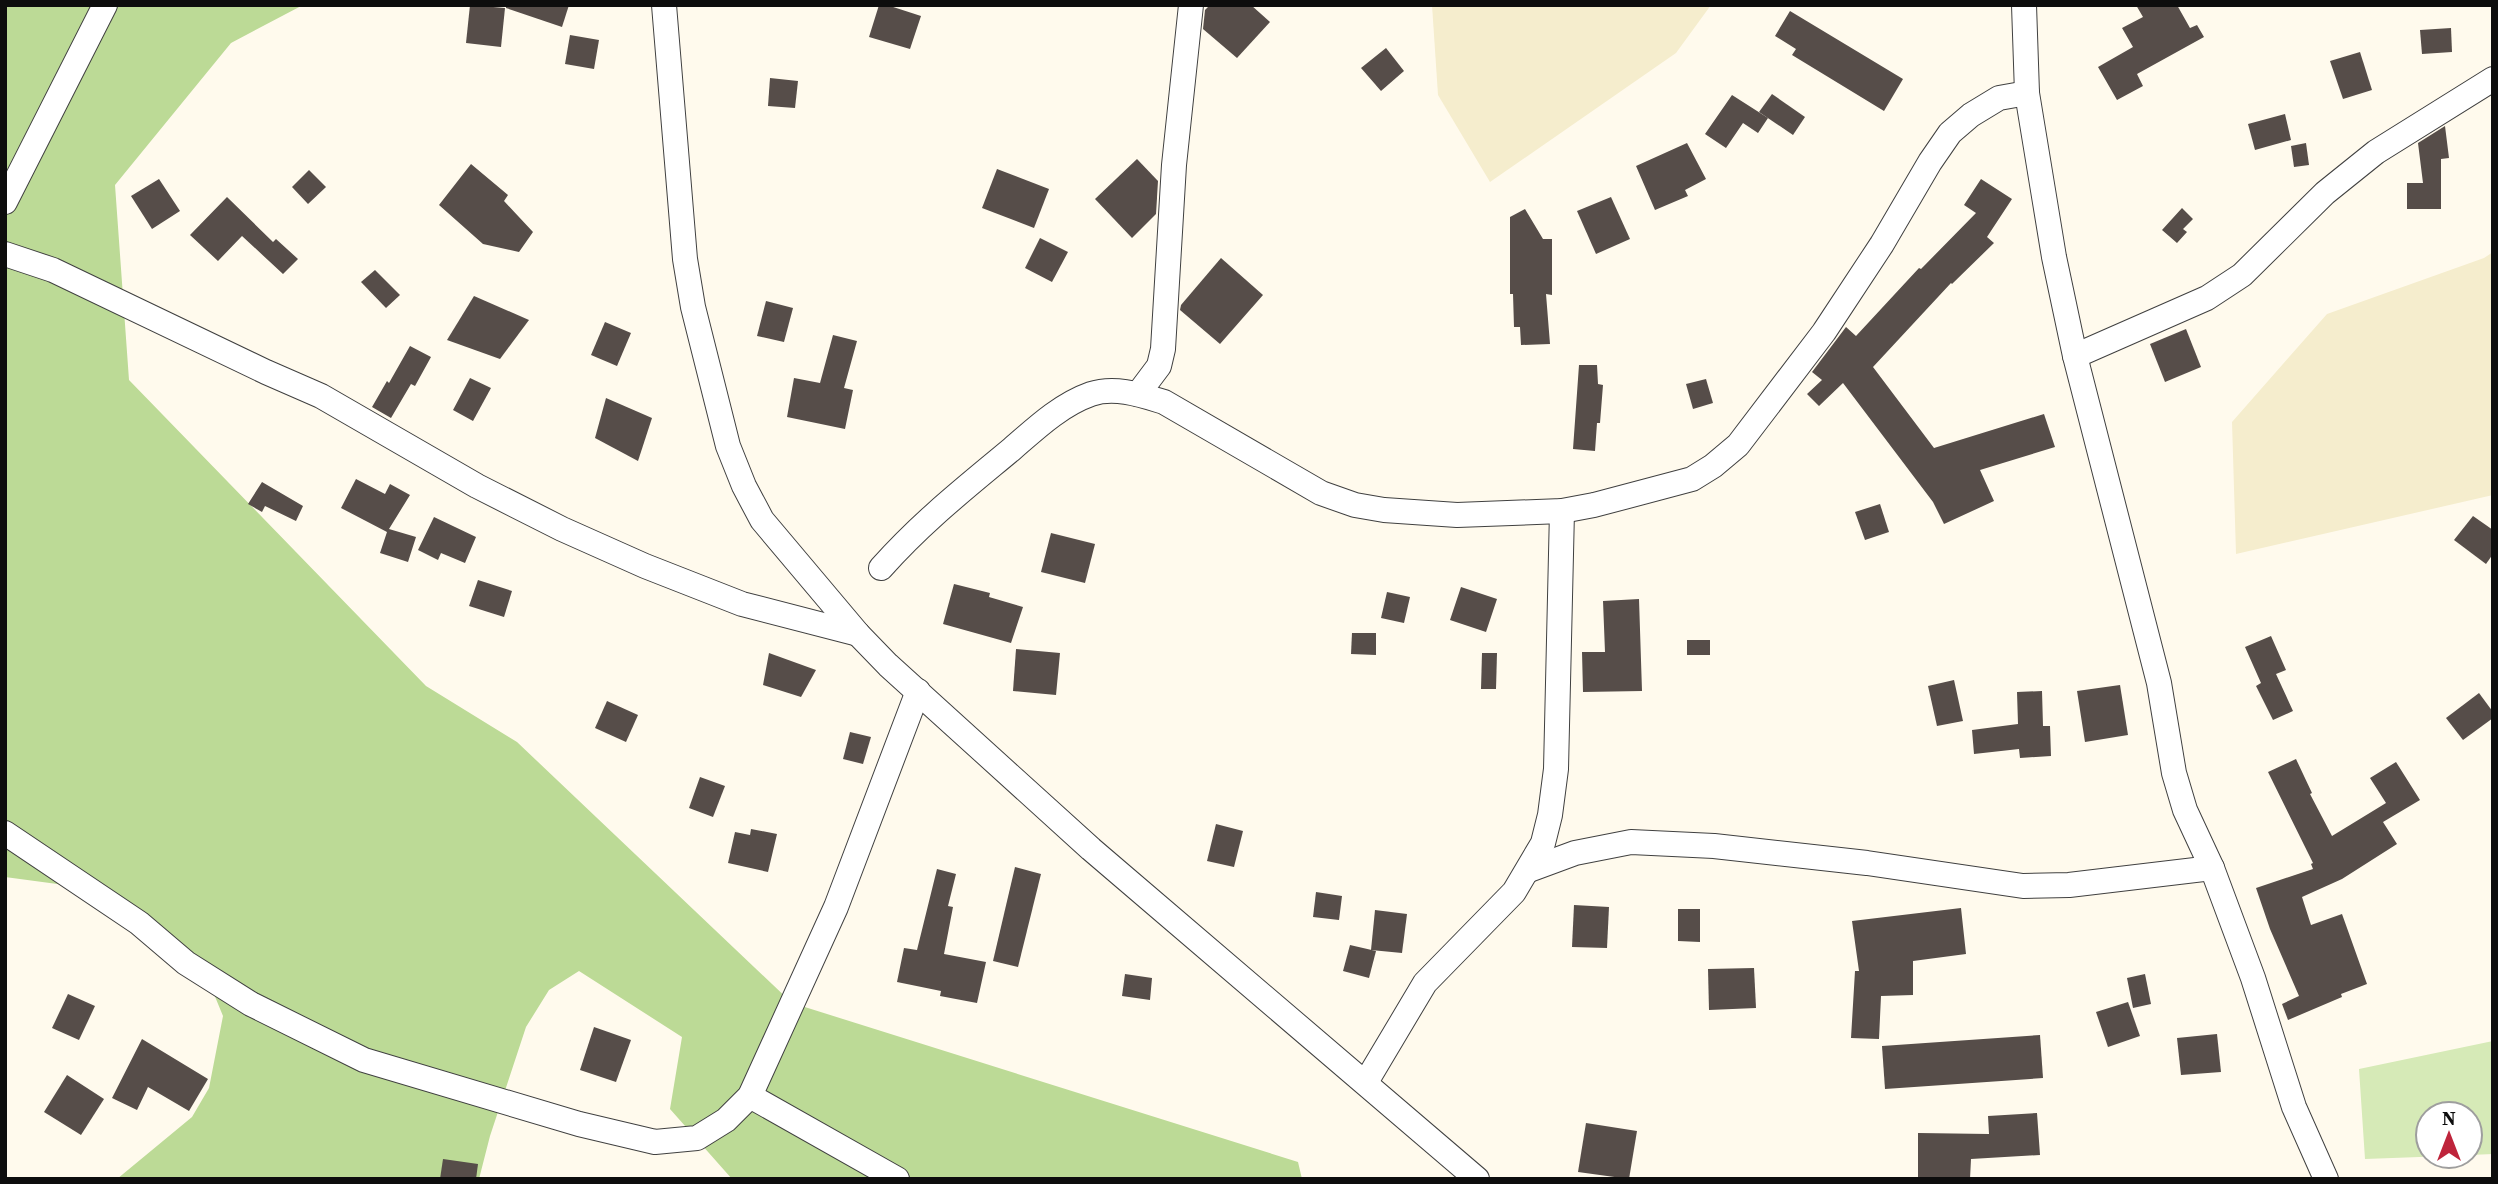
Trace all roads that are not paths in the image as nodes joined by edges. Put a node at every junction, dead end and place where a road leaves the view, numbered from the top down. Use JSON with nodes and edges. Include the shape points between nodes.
{"nodes":[{"id":1,"x":104,"y":5,"type":"edge"},
{"id":2,"x":664,"y":5,"type":"edge"},
{"id":3,"x":1191,"y":5,"type":"edge"},
{"id":4,"x":2024,"y":5,"type":"edge"},
{"id":5,"x":2493,"y":79,"type":"edge"},
{"id":6,"x":2027,"y":93,"type":"junction"},
{"id":7,"x":5,"y":202,"type":"edge"},
{"id":8,"x":5,"y":254,"type":"edge"},
{"id":9,"x":2075,"y":356,"type":"junction"},
{"id":10,"x":1138,"y":394,"type":"junction"},
{"id":11,"x":1562,"y":511,"type":"junction"},
{"id":12,"x":881,"y":568,"type":"dead end"},
{"id":13,"x":858,"y":634,"type":"junction"},
{"id":14,"x":918,"y":691,"type":"junction"},
{"id":15,"x":5,"y":833,"type":"edge"},
{"id":16,"x":2212,"y":868,"type":"junction"},
{"id":17,"x":1529,"y":870,"type":"junction"},
{"id":18,"x":1366,"y":1082,"type":"junction"},
{"id":19,"x":750,"y":1096,"type":"junction"},
{"id":20,"x":897,"y":1179,"type":"edge"},
{"id":21,"x":1477,"y":1179,"type":"edge"},
{"id":22,"x":2326,"y":1179,"type":"edge"}],
"edges":[{"from":1,"to":7,"type":"street"},
{"from":2,"to":13,"type":"street","via":[[685,259],[728,446],[762,520]]},
{"from":3,"to":10,"type":"street","via":[[1177,133],[1163,349],[1159,366]]},
{"from":4,"to":6,"type":"street"},
{"from":5,"to":9,"type":"street","via":[[2375,152],[2325,193],[2242,275],[2207,298]]},
{"from":6,"to":9,"type":"street"},
{"from":6,"to":11,"type":"street","via":[[1999,99],[1950,133],[1852,290],[1738,445],[1692,478]]},
{"from":8,"to":13,"type":"street","via":[[53,270],[321,396],[477,486],[645,566],[742,604]]},
{"from":9,"to":16,"type":"street","via":[[2159,683],[2174,773],[2185,810]]},
{"from":10,"to":11,"type":"street","via":[[1164,402],[1290,477],[1355,505],[1457,515]]},
{"from":10,"to":12,"type":"street","via":[[1091,394],[1043,422],[922,523]]},
{"from":11,"to":17,"type":"street","via":[[1556,769],[1543,843]]},
{"from":13,"to":14,"type":"street"},
{"from":14,"to":18,"type":"street","via":[[1091,849]]},
{"from":14,"to":19,"type":"street","via":[[836,907]]},
{"from":15,"to":19,"type":"street","via":[[139,923],[197,970],[251,1004],[364,1060],[655,1142],[697,1138],[726,1120]]},
{"from":16,"to":17,"type":"street","via":[[2023,886],[1867,863],[1631,842],[1575,853]]},
{"from":16,"to":22,"type":"street","via":[[2294,1107]]},
{"from":17,"to":18,"type":"street","via":[[1500,908],[1424,983]]},
{"from":18,"to":21,"type":"street"},
{"from":19,"to":20,"type":"street"}]}
